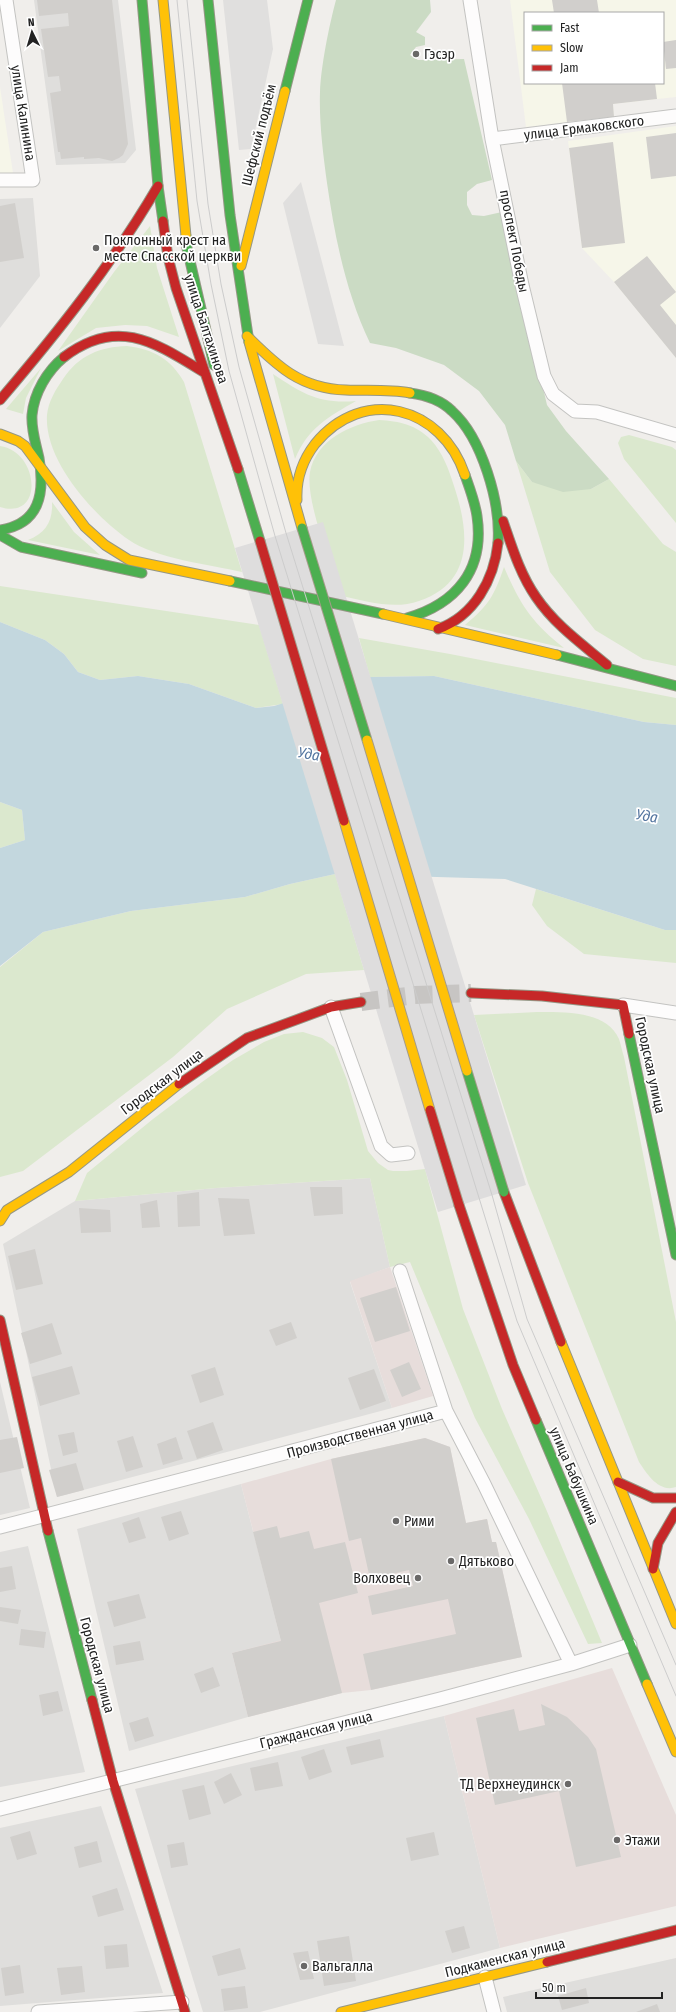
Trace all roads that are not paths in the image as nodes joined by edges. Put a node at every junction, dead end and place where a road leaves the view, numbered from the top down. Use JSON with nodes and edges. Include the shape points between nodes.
{"nodes":[{"id":1,"x":6,"y":0,"type":"edge"},
{"id":2,"x":142,"y":0,"type":"edge"},
{"id":3,"x":163,"y":0,"type":"edge"},
{"id":4,"x":208,"y":0,"type":"edge"},
{"id":5,"x":308,"y":0,"type":"edge"},
{"id":6,"x":470,"y":0,"type":"edge"},
{"id":7,"x":676,"y":116,"type":"edge"},
{"id":8,"x":492,"y":139,"type":"junction"},
{"id":9,"x":0,"y":180,"type":"edge"},
{"id":10,"x":158,"y":186,"type":"junction"},
{"id":11,"x":238,"y":278,"type":"junction"},
{"id":12,"x":247,"y":336,"type":"junction"},
{"id":13,"x":205,"y":373,"type":"junction"},
{"id":14,"x":0,"y":400,"type":"edge"},
{"id":15,"x":0,"y":434,"type":"edge"},
{"id":16,"x":676,"y":435,"type":"edge"},
{"id":17,"x":234,"y":456,"type":"junction"},
{"id":18,"x":40,"y":465,"type":"junction"},
{"id":19,"x":498,"y":508,"type":"junction"},
{"id":20,"x":302,"y":528,"type":"junction"},
{"id":21,"x":0,"y":530,"type":"edge"},
{"id":22,"x":0,"y":534,"type":"edge"},
{"id":23,"x":260,"y":541,"type":"joint"},
{"id":24,"x":149,"y":574,"type":"dead end"},
{"id":25,"x":258,"y":597,"type":"dead end"},
{"id":26,"x":404,"y":618,"type":"junction"},
{"id":27,"x":443,"y":627,"type":"junction"},
{"id":28,"x":427,"y":632,"type":"junction"},
{"id":29,"x":611,"y":668,"type":"junction"},
{"id":30,"x":676,"y":686,"type":"edge"},
{"id":31,"x":471,"y":993,"type":"tunnel mouth"},
{"id":32,"x":361,"y":1002,"type":"tunnel mouth"},
{"id":33,"x":623,"y":1005,"type":"junction"},
{"id":34,"x":332,"y":1007,"type":"junction"},
{"id":35,"x":676,"y":1013,"type":"edge"},
{"id":36,"x":408,"y":1153,"type":"dead end"},
{"id":37,"x":2,"y":1214,"type":"edge"},
{"id":38,"x":676,"y":1255,"type":"edge"},
{"id":39,"x":400,"y":1271,"type":"dead end"},
{"id":40,"x":0,"y":1320,"type":"edge"},
{"id":41,"x":446,"y":1411,"type":"junction"},
{"id":42,"x":618,"y":1482,"type":"junction"},
{"id":43,"x":676,"y":1498,"type":"edge"},
{"id":44,"x":676,"y":1512,"type":"edge"},
{"id":45,"x":44,"y":1517,"type":"junction"},
{"id":46,"x":0,"y":1527,"type":"edge"},
{"id":47,"x":653,"y":1569,"type":"junction"},
{"id":48,"x":676,"y":1624,"type":"edge"},
{"id":49,"x":630,"y":1645,"type":"junction"},
{"id":50,"x":571,"y":1664,"type":"junction"},
{"id":51,"x":676,"y":1752,"type":"edge"},
{"id":52,"x":113,"y":1782,"type":"junction"},
{"id":53,"x":0,"y":1809,"type":"edge"},
{"id":54,"x":676,"y":1930,"type":"edge"},
{"id":55,"x":485,"y":1977,"type":"junction"},
{"id":56,"x":184,"y":2007,"type":"edge"},
{"id":57,"x":38,"y":2012,"type":"edge"},
{"id":58,"x":341,"y":2012,"type":"edge"},
{"id":59,"x":494,"y":2012,"type":"edge"}],
"edges":[{"from":1,"to":9,"type":"street","name":"улица Калинина","via":[[33,180]]},
{"from":2,"to":10,"type":"main road","name":"улица Балтахинова"},
{"from":3,"to":17,"type":"main road","via":[[188,248]]},
{"from":4,"to":11,"type":"main road"},
{"from":5,"to":11,"type":"main road","name":"Шефский подъём"},
{"from":6,"to":8,"type":"street","name":"проспект Победы"},
{"from":7,"to":8,"type":"street","name":"улица Ермаковского"},
{"from":8,"to":16,"type":"street","name":"проспект Победы","via":[[544,376],[553,394],[575,411],[597,412]]},
{"from":10,"to":13,"type":"main road","name":"улица Балтахинова","via":[[168,257]]},
{"from":10,"to":14,"type":"main road","via":[[140,218],[107,266]]},
{"from":11,"to":12,"type":"main road"},
{"from":12,"to":19,"type":"main road","via":[[270,360],[315,387],[348,391],[407,391],[424,394],[441,402],[458,416],[470,431],[479,448]]},
{"from":12,"to":20,"type":"main road"},
{"from":13,"to":17,"type":"main road","name":"улица Балтахинова"},
{"from":13,"to":18,"type":"main road","via":[[144,340],[115,336],[80,345],[55,366],[45,378],[37,395],[32,424]]},
{"from":15,"to":18,"type":"main road","via":[[25,446]]},
{"from":17,"to":23,"type":"main road","name":"улица Балтахинова"},
{"from":18,"to":21,"type":"main road","via":[[38,506],[34,513],[20,526]]},
{"from":18,"to":26,"type":"main road","via":[[85,527],[105,545],[129,560]]},
{"from":19,"to":27,"type":"main road","via":[[498,546],[489,579],[472,606],[460,618]]},
{"from":19,"to":29,"type":"main road","via":[[528,585],[546,610],[574,639]]},
{"from":20,"to":26,"type":"main road","via":[[295,486],[299,470],[307,455],[328,430],[362,412],[379,409],[398,410],[414,415],[439,432],[458,455],[474,502],[478,520],[476,553],[471,569],[455,595],[430,612]]},
{"from":20,"to":42,"type":"main road","bridge":true,"via":[[504,1192],[563,1349]]},
{"from":22,"to":24,"type":"main road","via":[[21,547]]},
{"from":23,"to":49,"type":"main road","name":"улица Бабушкина","bridge":true,"via":[[459,1205],[512,1365]]},
{"from":25,"to":28,"type":"main road"},
{"from":26,"to":27,"type":"main road"},
{"from":27,"to":28,"type":"main road"},
{"from":27,"to":29,"type":"main road"},
{"from":28,"to":29,"type":"main road"},
{"from":29,"to":30,"type":"main road"},
{"from":31,"to":33,"type":"main road","name":"Городская улица","via":[[542,996]]},
{"from":32,"to":34,"type":"main road","name":"Городская улица"},
{"from":33,"to":35,"type":"street"},
{"from":33,"to":38,"type":"main road","name":"Городская улица"},
{"from":34,"to":36,"type":"street","via":[[381,1146],[391,1155]]},
{"from":34,"to":37,"type":"main road","name":"Городская улица","via":[[248,1038],[182,1082],[69,1172]]},
{"from":39,"to":41,"type":"street"},
{"from":40,"to":45,"type":"main road","name":"Городская улица"},
{"from":41,"to":45,"type":"street","name":"Производственная улица"},
{"from":41,"to":50,"type":"street","name":"Производственная улица"},
{"from":42,"to":43,"type":"main road","via":[[652,1499]]},
{"from":42,"to":47,"type":"main road"},
{"from":44,"to":47,"type":"main road","via":[[658,1543]]},
{"from":45,"to":46,"type":"street","name":"Производственная улица"},
{"from":45,"to":52,"type":"main road","name":"Городская улица"},
{"from":47,"to":48,"type":"main road"},
{"from":49,"to":50,"type":"street","name":"Гражданская улица"},
{"from":49,"to":51,"type":"main road","name":"улица Бабушкина"},
{"from":50,"to":52,"type":"street","name":"Гражданская улица"},
{"from":52,"to":53,"type":"street","name":"Гражданская улица"},
{"from":52,"to":56,"type":"main road","name":"Городская улица"},
{"from":54,"to":55,"type":"main road","name":"Подкаменская улица"},
{"from":55,"to":58,"type":"main road","name":"Подкаменская улица"},
{"from":55,"to":59,"type":"street"},
{"from":56,"to":57,"type":"street"}]}
